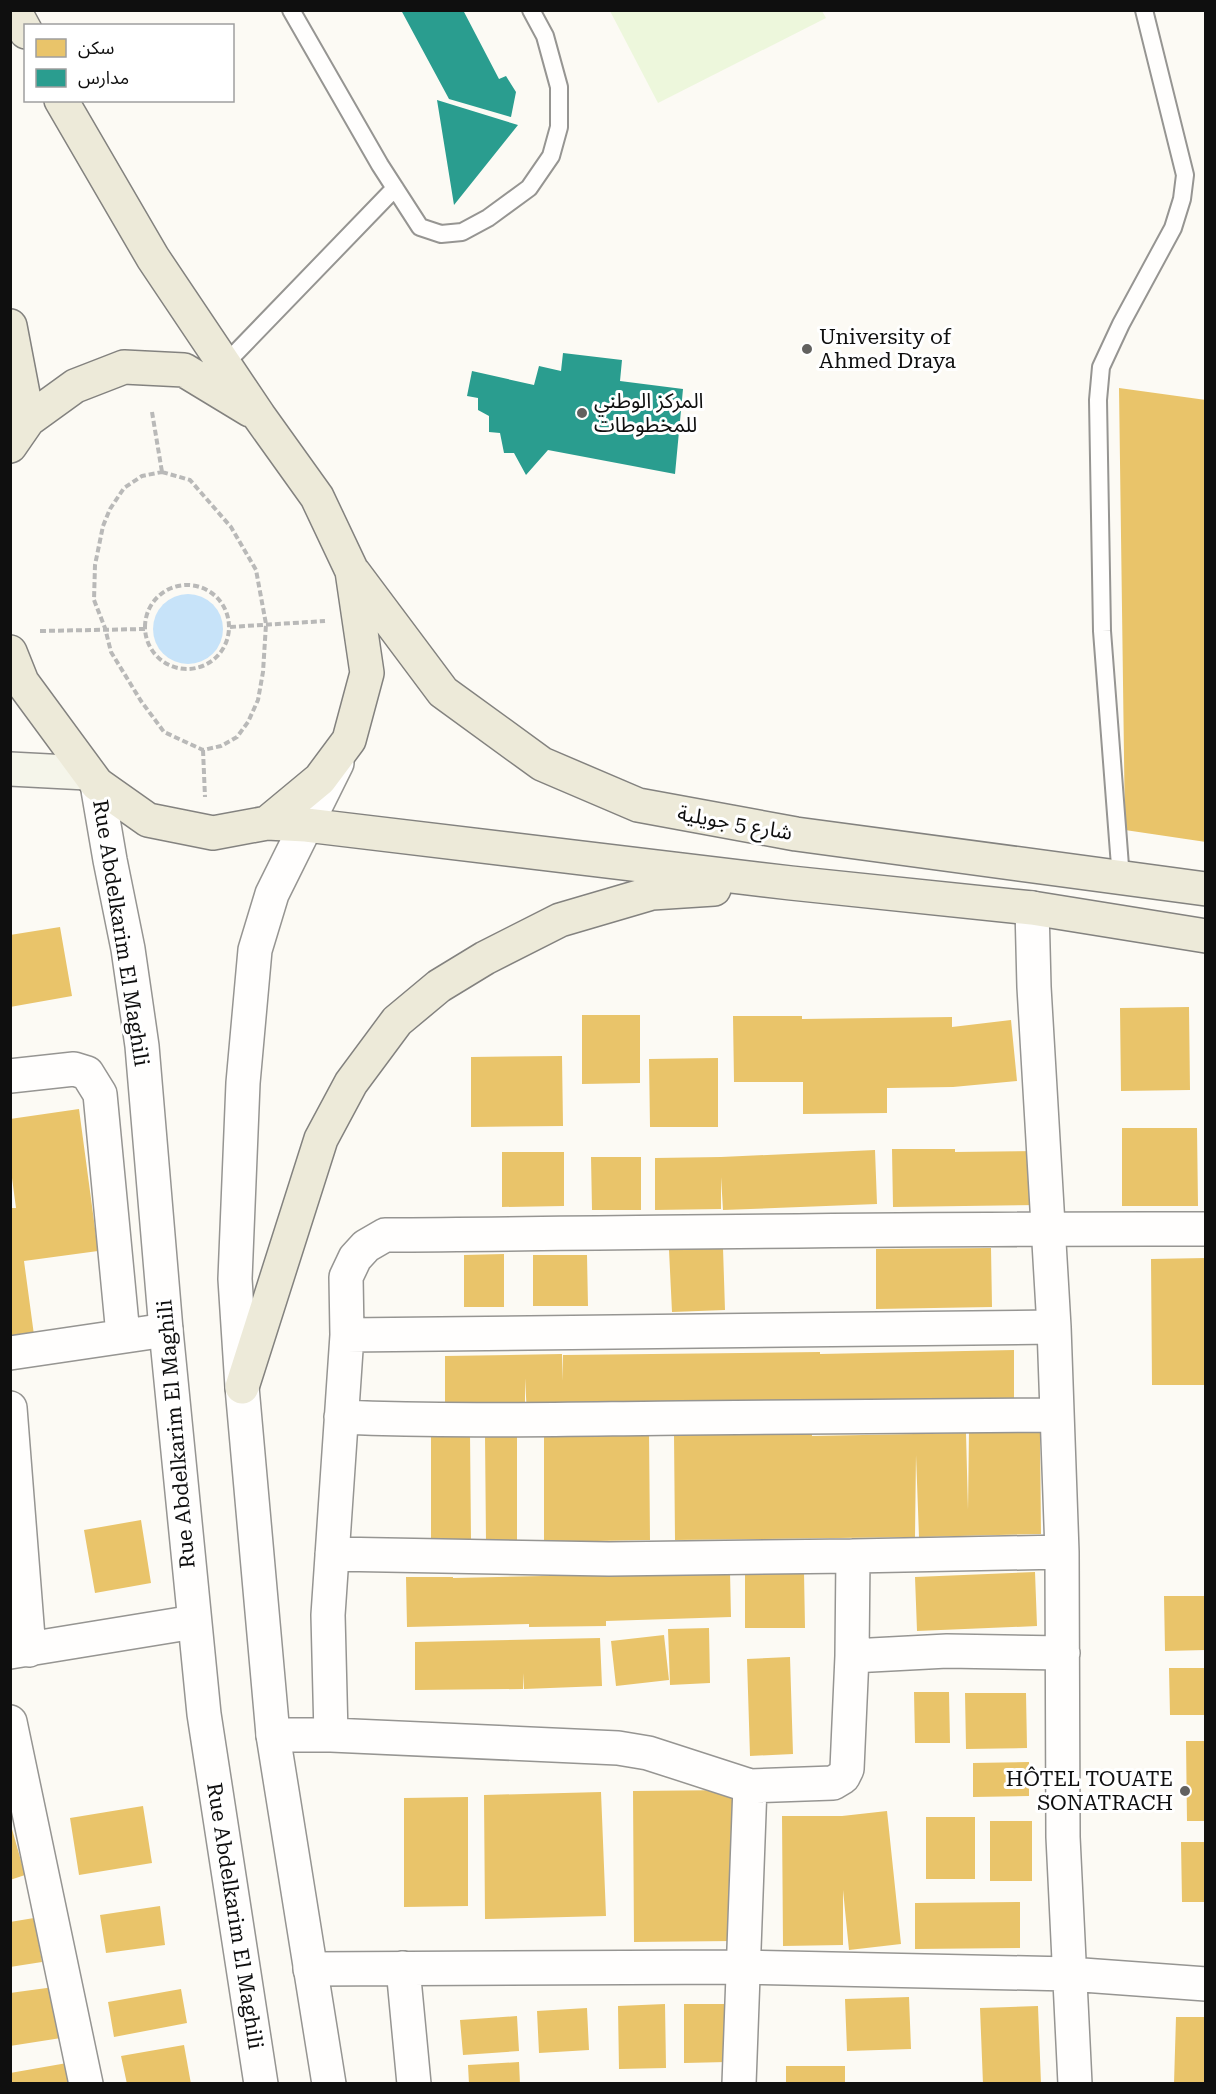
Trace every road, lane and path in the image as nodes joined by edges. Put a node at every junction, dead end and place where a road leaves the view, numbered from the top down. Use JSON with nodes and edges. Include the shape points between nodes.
{"nodes":[{"id":1,"x":14,"y":10,"type":"edge"},
{"id":2,"x":291,"y":10,"type":"edge"},
{"id":3,"x":531,"y":10,"type":"edge"},
{"id":4,"x":1144,"y":10,"type":"edge"},
{"id":5,"x":24,"y":28,"type":"edge"},
{"id":6,"x":62,"y":102,"type":"edge"},
{"id":7,"x":395,"y":188,"type":"junction"},
{"id":8,"x":10,"y":326,"type":"edge"},
{"id":9,"x":225,"y":364,"type":"junction"},
{"id":10,"x":152,"y":412,"type":"dead end"},
{"id":11,"x":259,"y":416,"type":"junction"},
{"id":12,"x":19,"y":433,"type":"edge"},
{"id":13,"x":162,"y":472,"type":"junction"},
{"id":14,"x":352,"y":571,"type":"junction"},
{"id":15,"x":329,"y":621,"type":"dead end"},
{"id":16,"x":266,"y":624,"type":"junction"},
{"id":17,"x":230,"y":627,"type":"junction"},
{"id":18,"x":105,"y":628,"type":"junction"},
{"id":19,"x":145,"y":629,"type":"junction"},
{"id":20,"x":40,"y":631,"type":"dead end"},
{"id":21,"x":10,"y":652,"type":"edge"},
{"id":22,"x":349,"y":740,"type":"junction"},
{"id":23,"x":203,"y":750,"type":"junction"},
{"id":24,"x":10,"y":769,"type":"edge"},
{"id":25,"x":92,"y":778,"type":"junction"},
{"id":26,"x":205,"y":803,"type":"dead end"},
{"id":27,"x":267,"y":823,"type":"junction"},
{"id":28,"x":306,"y":825,"type":"junction"},
{"id":29,"x":1121,"y":879,"type":"junction"},
{"id":30,"x":791,"y":883,"type":"junction"},
{"id":31,"x":1206,"y":889,"type":"edge"},
{"id":32,"x":1032,"y":908,"type":"junction"},
{"id":33,"x":1206,"y":936,"type":"edge"},
{"id":34,"x":10,"y":1076,"type":"edge"},
{"id":35,"x":1048,"y":1228,"type":"junction"},
{"id":36,"x":1206,"y":1229,"type":"edge"},
{"id":37,"x":1054,"y":1327,"type":"junction"},
{"id":38,"x":166,"y":1330,"type":"junction"},
{"id":39,"x":123,"y":1335,"type":"junction"},
{"id":40,"x":347,"y":1335,"type":"junction"},
{"id":41,"x":10,"y":1353,"type":"edge"},
{"id":42,"x":242,"y":1387,"type":"junction"},
{"id":43,"x":10,"y":1408,"type":"edge"},
{"id":44,"x":1057,"y":1415,"type":"junction"},
{"id":45,"x":341,"y":1417,"type":"junction"},
{"id":46,"x":1062,"y":1552,"type":"junction"},
{"id":47,"x":332,"y":1554,"type":"junction"},
{"id":48,"x":853,"y":1556,"type":"junction"},
{"id":49,"x":194,"y":1622,"type":"junction"},
{"id":50,"x":20,"y":1651,"type":"edge"},
{"id":51,"x":1063,"y":1653,"type":"junction"},
{"id":52,"x":852,"y":1656,"type":"junction"},
{"id":53,"x":10,"y":1722,"type":"edge"},
{"id":54,"x":273,"y":1735,"type":"junction"},
{"id":55,"x":331,"y":1735,"type":"junction"},
{"id":56,"x":750,"y":1786,"type":"junction"},
{"id":57,"x":743,"y":1967,"type":"junction"},
{"id":58,"x":403,"y":1968,"type":"junction"},
{"id":59,"x":310,"y":1969,"type":"junction"},
{"id":60,"x":1069,"y":1974,"type":"junction"},
{"id":61,"x":1206,"y":1984,"type":"edge"},
{"id":62,"x":86,"y":2084,"type":"edge"},
{"id":63,"x":261,"y":2084,"type":"edge"},
{"id":64,"x":329,"y":2084,"type":"edge"},
{"id":65,"x":414,"y":2084,"type":"edge"},
{"id":66,"x":739,"y":2084,"type":"edge"},
{"id":67,"x":1075,"y":2084,"type":"edge"}],
"edges":[{"from":1,"to":5,"type":"main road"},
{"from":2,"to":7,"type":"lane"},
{"from":3,"to":7,"type":"lane","via":[[545,36],[560,87],[559,127],[551,156],[529,188],[462,232],[441,234],[420,227]]},
{"from":4,"to":29,"type":"lane","via":[[1185,175],[1173,228],[1101,367],[1098,400],[1102,631]]},
{"from":6,"to":9,"type":"main road","via":[[153,258]]},
{"from":7,"to":9,"type":"lane"},
{"from":8,"to":12,"type":"main road"},
{"from":9,"to":11,"type":"main road"},
{"from":10,"to":13,"type":"path"},
{"from":11,"to":12,"type":"main road","via":[[184,370],[124,367],[75,386]]},
{"from":11,"to":14,"type":"main road","via":[[317,497]]},
{"from":13,"to":16,"type":"path","via":[[190,480],[231,527],[256,570]]},
{"from":13,"to":18,"type":"path","via":[[142,476],[124,488],[103,526],[95,565],[94,600]]},
{"from":14,"to":22,"type":"main road","via":[[367,673]]},
{"from":14,"to":29,"type":"main road","name":"شارع 5 جويلية","via":[[443,692],[542,764],[638,805],[796,834]]},
{"from":15,"to":16,"type":"path"},
{"from":16,"to":17,"type":"path"},
{"from":16,"to":23,"type":"path","via":[[258,700],[248,722],[237,737]]},
{"from":17,"to":19,"type":"path","via":[[227,641],[210,663],[183,670],[158,658],[149,647]]},
{"from":17,"to":19,"type":"path","via":[[221,601],[198,586],[184,585],[171,588],[150,606]]},
{"from":18,"to":19,"type":"path"},
{"from":18,"to":20,"type":"path"},
{"from":18,"to":23,"type":"path","via":[[111,652],[164,732]]},
{"from":21,"to":25,"type":"main road","via":[[22,682]]},
{"from":22,"to":27,"type":"main road","via":[[320,779]]},
{"from":22,"to":28,"type":"street"},
{"from":23,"to":26,"type":"path"},
{"from":24,"to":25,"type":"main road"},
{"from":25,"to":27,"type":"main road","via":[[148,820],[213,833]]},
{"from":25,"to":38,"type":"street","name":"Rue Abdelkarim El Maghili","via":[[128,949],[142,1046]]},
{"from":27,"to":28,"type":"main road"},
{"from":28,"to":30,"type":"main road"},
{"from":28,"to":42,"type":"street","via":[[272,894],[255,950],[243,1083],[235,1279]]},
{"from":29,"to":31,"type":"main road","name":"شارع 5 جويلية"},
{"from":30,"to":32,"type":"main road"},
{"from":30,"to":42,"type":"main road","via":[[652,894],[560,920],[439,986],[397,1021],[351,1083],[321,1139]]},
{"from":32,"to":33,"type":"main road"},
{"from":32,"to":35,"type":"street"},
{"from":34,"to":39,"type":"street","via":[[74,1069],[87,1073],[100,1095]]},
{"from":35,"to":36,"type":"street"},
{"from":35,"to":37,"type":"street"},
{"from":35,"to":40,"type":"street","via":[[385,1235],[366,1246],[346,1276]]},
{"from":37,"to":40,"type":"street"},
{"from":37,"to":44,"type":"street"},
{"from":38,"to":39,"type":"street"},
{"from":38,"to":49,"type":"street","name":"Rue Abdelkarim El Maghili"},
{"from":39,"to":41,"type":"street"},
{"from":40,"to":45,"type":"street"},
{"from":42,"to":54,"type":"street"},
{"from":43,"to":50,"type":"street"},
{"from":44,"to":45,"type":"street","via":[[538,1421]]},
{"from":44,"to":46,"type":"street"},
{"from":45,"to":47,"type":"street"},
{"from":46,"to":48,"type":"street"},
{"from":46,"to":51,"type":"street"},
{"from":47,"to":48,"type":"street","via":[[609,1559]]},
{"from":47,"to":55,"type":"street","via":[[328,1615]]},
{"from":48,"to":52,"type":"street"},
{"from":49,"to":50,"type":"street"},
{"from":49,"to":63,"type":"street","name":"Rue Abdelkarim El Maghili","via":[[204,1714]]},
{"from":51,"to":52,"type":"street","via":[[947,1651]]},
{"from":51,"to":60,"type":"street","via":[[1063,1837]]},
{"from":52,"to":56,"type":"street","via":[[847,1769],[843,1777],[833,1783]]},
{"from":53,"to":62,"type":"street"},
{"from":54,"to":55,"type":"street"},
{"from":54,"to":59,"type":"street"},
{"from":55,"to":56,"type":"street","via":[[618,1748],[648,1753]]},
{"from":56,"to":57,"type":"street"},
{"from":57,"to":58,"type":"street"},
{"from":57,"to":60,"type":"street"},
{"from":57,"to":66,"type":"street"},
{"from":58,"to":59,"type":"street"},
{"from":58,"to":65,"type":"street"},
{"from":59,"to":64,"type":"street"},
{"from":60,"to":61,"type":"street"},
{"from":60,"to":67,"type":"street"}]}
